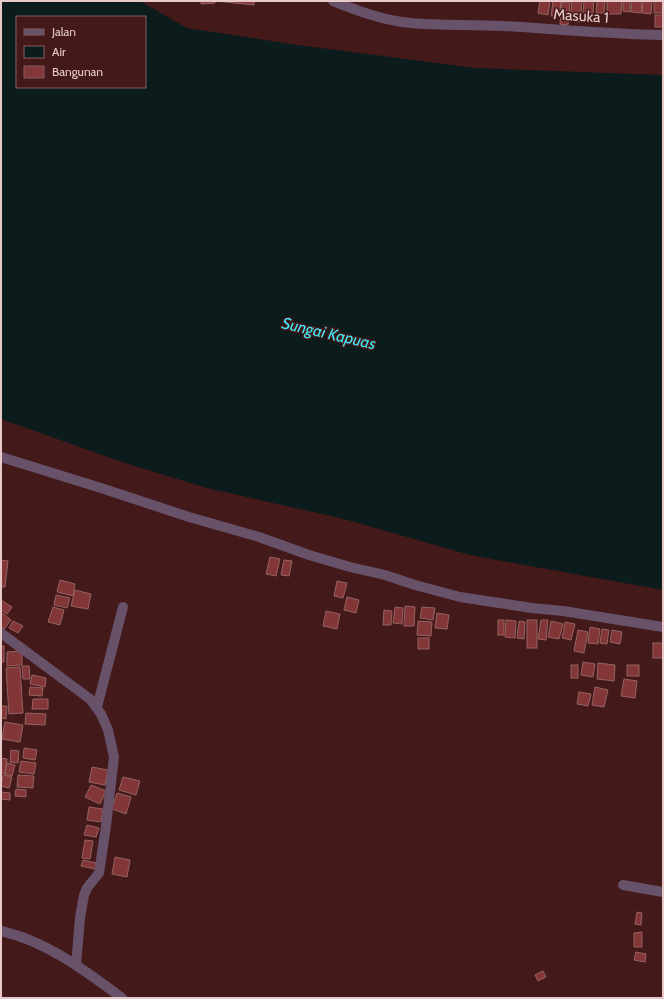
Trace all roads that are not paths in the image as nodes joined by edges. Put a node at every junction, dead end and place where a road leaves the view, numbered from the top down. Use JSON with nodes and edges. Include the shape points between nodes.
{"nodes":[{"id":1,"x":335,"y":2,"type":"edge"},
{"id":2,"x":663,"y":35,"type":"edge"},
{"id":3,"x":1,"y":457,"type":"edge"},
{"id":4,"x":123,"y":607,"type":"dead end"},
{"id":5,"x":663,"y":627,"type":"edge"},
{"id":6,"x":1,"y":633,"type":"edge"},
{"id":7,"x":97,"y":707,"type":"junction"},
{"id":8,"x":623,"y":885,"type":"dead end"},
{"id":9,"x":663,"y":892,"type":"edge"},
{"id":10,"x":1,"y":931,"type":"edge"},
{"id":11,"x":76,"y":965,"type":"junction"},
{"id":12,"x":122,"y":998,"type":"edge"}],
"edges":[{"from":1,"to":2,"type":"street","name":"Masuka 1","via":[[411,23]]},
{"from":3,"to":5,"type":"street","via":[[309,555],[460,597]]},
{"from":4,"to":7,"type":"street"},
{"from":6,"to":7,"type":"street"},
{"from":7,"to":11,"type":"street","via":[[108,730],[114,757],[99,873],[84,894]]},
{"from":8,"to":9,"type":"street"},
{"from":10,"to":11,"type":"street","via":[[41,945]]},
{"from":11,"to":12,"type":"street"}]}
